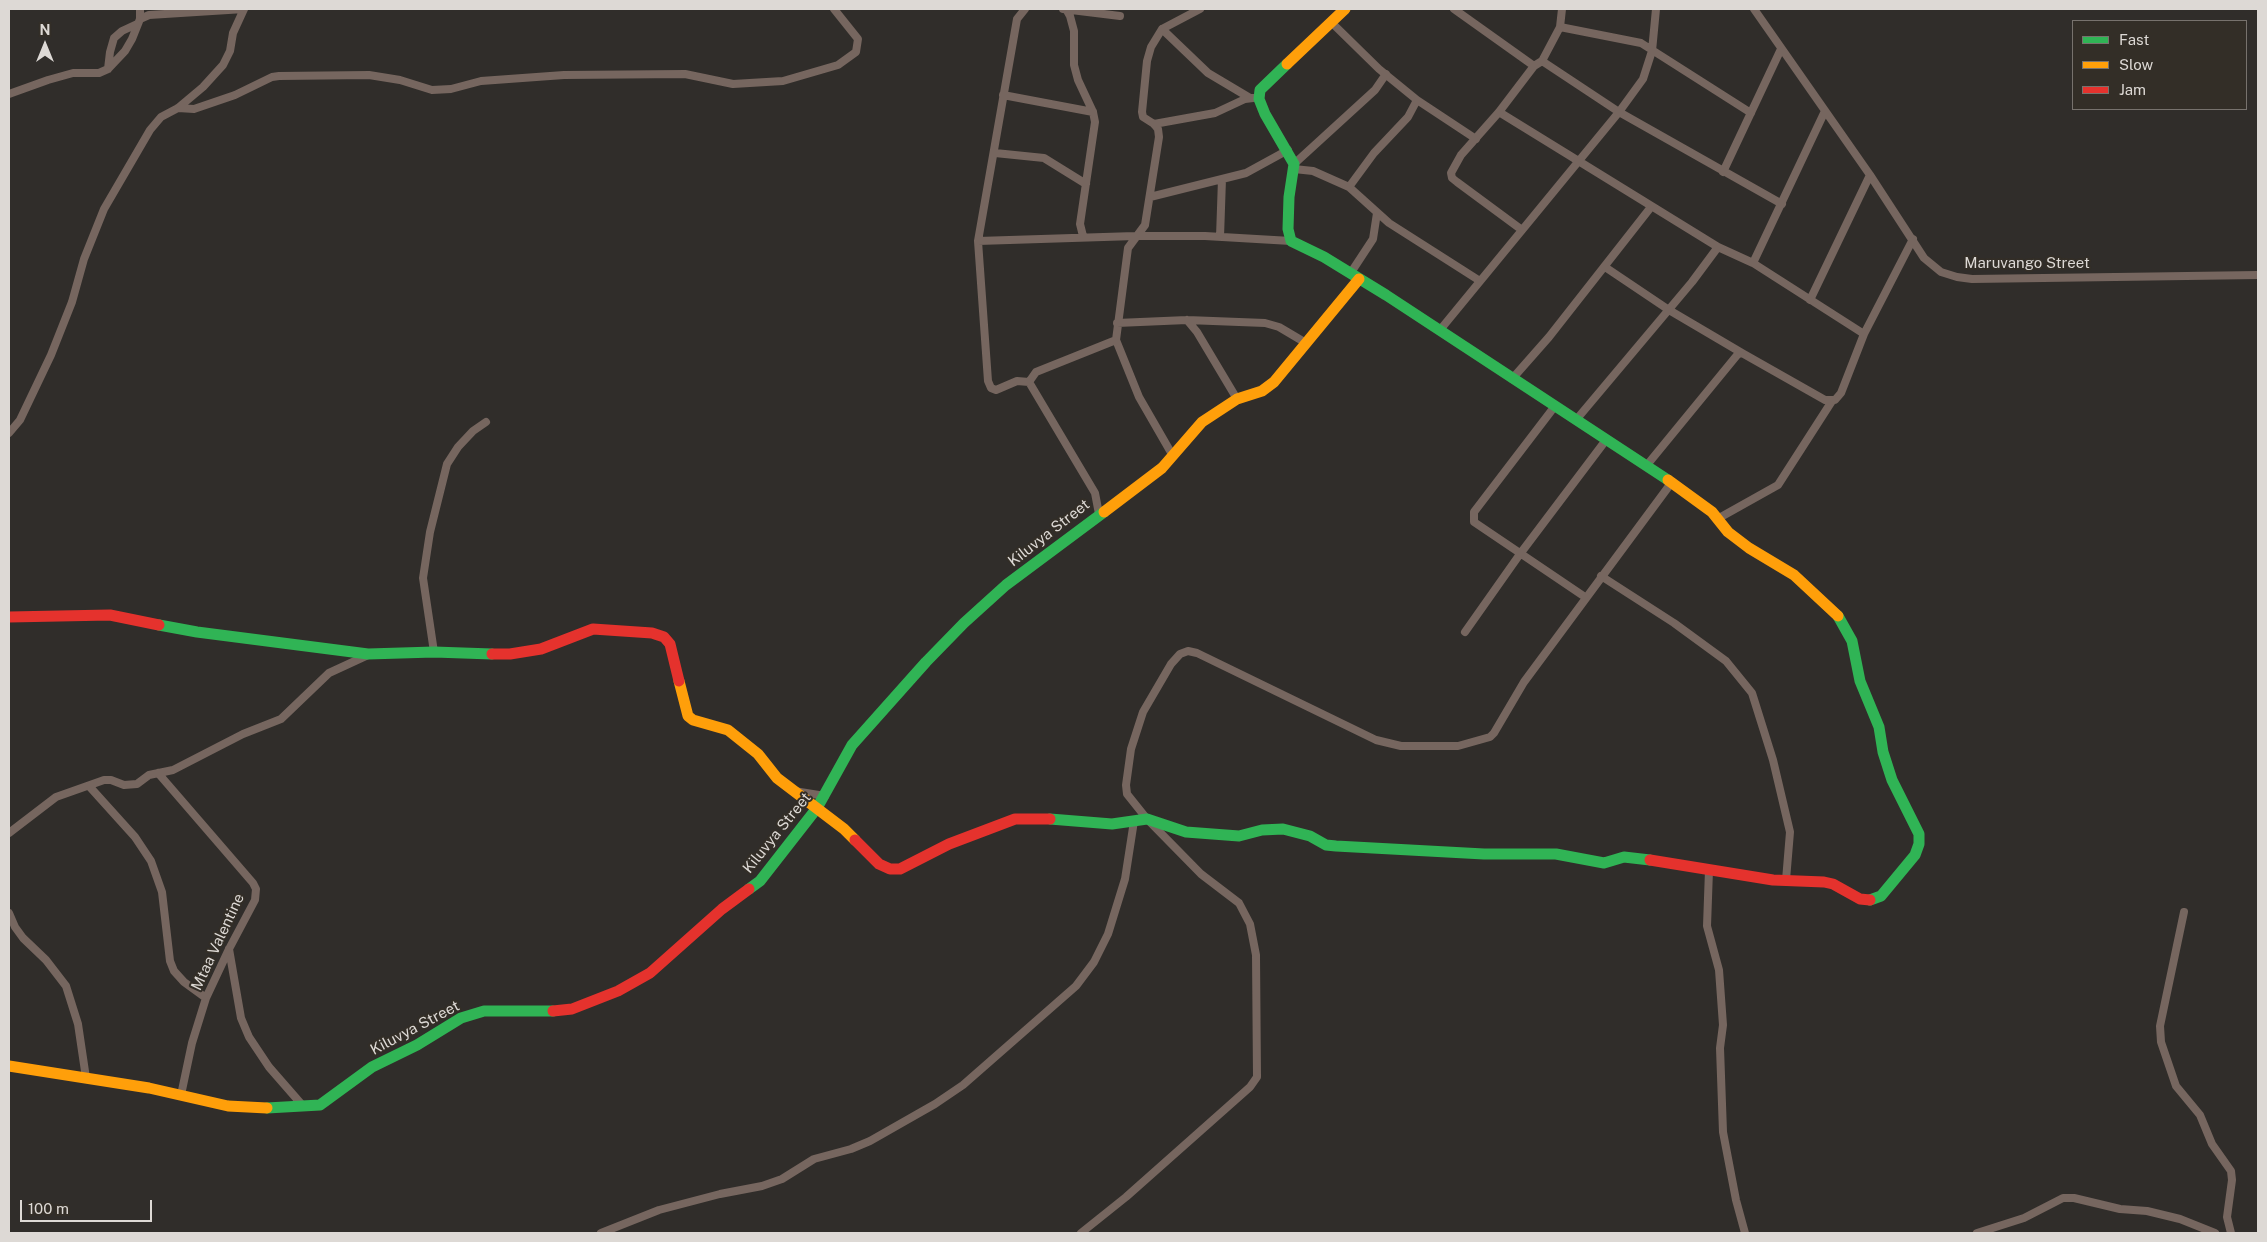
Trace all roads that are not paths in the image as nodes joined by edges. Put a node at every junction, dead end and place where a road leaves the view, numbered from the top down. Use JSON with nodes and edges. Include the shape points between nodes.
{"nodes":[{"id":1,"x":140,"y":9,"type":"edge"},
{"id":2,"x":244,"y":9,"type":"edge"},
{"id":3,"x":834,"y":9,"type":"edge"},
{"id":4,"x":1024,"y":9,"type":"edge"},
{"id":5,"x":1062,"y":9,"type":"edge"},
{"id":6,"x":1066,"y":9,"type":"edge"},
{"id":7,"x":1200,"y":9,"type":"edge"},
{"id":8,"x":1345,"y":9,"type":"edge"},
{"id":9,"x":1454,"y":9,"type":"edge"},
{"id":10,"x":1562,"y":9,"type":"edge"},
{"id":11,"x":1656,"y":9,"type":"edge"},
{"id":12,"x":1754,"y":9,"type":"edge"},
{"id":13,"x":1120,"y":16,"type":"dead end"},
{"id":14,"x":138,"y":21,"type":"junction"},
{"id":15,"x":1331,"y":22,"type":"junction"},
{"id":16,"x":1560,"y":27,"type":"junction"},
{"id":17,"x":1162,"y":29,"type":"junction"},
{"id":18,"x":1781,"y":49,"type":"junction"},
{"id":19,"x":1652,"y":51,"type":"junction"},
{"id":20,"x":1542,"y":61,"type":"junction"},
{"id":21,"x":1534,"y":66,"type":"junction"},
{"id":22,"x":108,"y":69,"type":"junction"},
{"id":23,"x":1386,"y":74,"type":"junction"},
{"id":24,"x":9,"y":94,"type":"edge"},
{"id":25,"x":1003,"y":95,"type":"junction"},
{"id":26,"x":1255,"y":99,"type":"junction"},
{"id":27,"x":1417,"y":100,"type":"junction"},
{"id":28,"x":178,"y":108,"type":"junction"},
{"id":29,"x":1825,"y":111,"type":"junction"},
{"id":30,"x":1093,"y":112,"type":"junction"},
{"id":31,"x":1499,"y":112,"type":"junction"},
{"id":32,"x":1619,"y":112,"type":"junction"},
{"id":33,"x":1751,"y":113,"type":"junction"},
{"id":34,"x":1154,"y":124,"type":"junction"},
{"id":35,"x":1476,"y":139,"type":"junction"},
{"id":36,"x":1288,"y":150,"type":"junction"},
{"id":37,"x":995,"y":153,"type":"junction"},
{"id":38,"x":1578,"y":162,"type":"junction"},
{"id":39,"x":1294,"y":166,"type":"junction"},
{"id":40,"x":1723,"y":172,"type":"junction"},
{"id":41,"x":1870,"y":175,"type":"junction"},
{"id":42,"x":1222,"y":179,"type":"junction"},
{"id":43,"x":1086,"y":184,"type":"junction"},
{"id":44,"x":1349,"y":187,"type":"junction"},
{"id":45,"x":1150,"y":197,"type":"junction"},
{"id":46,"x":1782,"y":204,"type":"junction"},
{"id":47,"x":1651,"y":206,"type":"junction"},
{"id":48,"x":1377,"y":213,"type":"junction"},
{"id":49,"x":1522,"y":230,"type":"junction"},
{"id":50,"x":1083,"y":236,"type":"junction"},
{"id":51,"x":1135,"y":236,"type":"junction"},
{"id":52,"x":1220,"y":237,"type":"junction"},
{"id":53,"x":1913,"y":239,"type":"junction"},
{"id":54,"x":978,"y":241,"type":"junction"},
{"id":55,"x":1291,"y":241,"type":"junction"},
{"id":56,"x":1718,"y":247,"type":"junction"},
{"id":57,"x":1753,"y":263,"type":"junction"},
{"id":58,"x":1605,"y":267,"type":"junction"},
{"id":59,"x":2258,"y":275,"type":"edge"},
{"id":60,"x":1354,"y":276,"type":"junction"},
{"id":61,"x":1480,"y":281,"type":"junction"},
{"id":62,"x":1810,"y":300,"type":"junction"},
{"id":63,"x":1670,"y":310,"type":"junction"},
{"id":64,"x":1187,"y":320,"type":"junction"},
{"id":65,"x":1117,"y":324,"type":"junction"},
{"id":66,"x":1440,"y":330,"type":"junction"},
{"id":67,"x":1864,"y":334,"type":"junction"},
{"id":68,"x":1116,"y":340,"type":"junction"},
{"id":69,"x":1306,"y":343,"type":"junction"},
{"id":70,"x":1742,"y":353,"type":"junction"},
{"id":71,"x":1512,"y":378,"type":"junction"},
{"id":72,"x":1029,"y":382,"type":"junction"},
{"id":73,"x":1237,"y":399,"type":"junction"},
{"id":74,"x":1832,"y":401,"type":"junction"},
{"id":75,"x":1555,"y":406,"type":"junction"},
{"id":76,"x":1576,"y":420,"type":"junction"},
{"id":77,"x":486,"y":422,"type":"dead end"},
{"id":78,"x":9,"y":433,"type":"edge"},
{"id":79,"x":1606,"y":440,"type":"junction"},
{"id":80,"x":1173,"y":456,"type":"junction"},
{"id":81,"x":1647,"y":465,"type":"junction"},
{"id":82,"x":1672,"y":482,"type":"junction"},
{"id":83,"x":1099,"y":514,"type":"junction"},
{"id":84,"x":1719,"y":518,"type":"junction"},
{"id":85,"x":1520,"y":554,"type":"junction"},
{"id":86,"x":1601,"y":576,"type":"junction"},
{"id":87,"x":1585,"y":597,"type":"junction"},
{"id":88,"x":9,"y":617,"type":"edge"},
{"id":89,"x":1465,"y":632,"type":"dead end"},
{"id":90,"x":434,"y":652,"type":"junction"},
{"id":91,"x":368,"y":654,"type":"junction"},
{"id":92,"x":158,"y":773,"type":"junction"},
{"id":93,"x":89,"y":786,"type":"junction"},
{"id":94,"x":794,"y":791,"type":"junction"},
{"id":95,"x":826,"y":796,"type":"junction"},
{"id":96,"x":817,"y":808,"type":"junction"},
{"id":97,"x":1146,"y":818,"type":"junction"},
{"id":98,"x":1134,"y":821,"type":"junction"},
{"id":99,"x":9,"y":833,"type":"edge"},
{"id":100,"x":1709,"y":870,"type":"junction"},
{"id":101,"x":1786,"y":880,"type":"junction"},
{"id":102,"x":2184,"y":912,"type":"dead end"},
{"id":103,"x":9,"y":913,"type":"edge"},
{"id":104,"x":229,"y":949,"type":"junction"},
{"id":105,"x":206,"y":998,"type":"junction"},
{"id":106,"x":9,"y":1066,"type":"edge"},
{"id":107,"x":86,"y":1078,"type":"junction"},
{"id":108,"x":181,"y":1096,"type":"junction"},
{"id":109,"x":303,"y":1106,"type":"junction"},
{"id":110,"x":601,"y":1233,"type":"edge"},
{"id":111,"x":1081,"y":1233,"type":"edge"},
{"id":112,"x":1745,"y":1233,"type":"edge"},
{"id":113,"x":1977,"y":1233,"type":"edge"},
{"id":114,"x":2215,"y":1233,"type":"edge"},
{"id":115,"x":2231,"y":1233,"type":"edge"}],
"edges":[{"from":1,"to":14,"type":"street"},
{"from":2,"to":14,"type":"street","via":[[149,15]]},
{"from":2,"to":28,"type":"street","via":[[223,65]]},
{"from":3,"to":28,"type":"street","via":[[858,39],[856,52],[838,65],[783,81],[733,84],[685,74],[564,75],[481,81],[432,90],[369,75],[279,76],[194,109]]},
{"from":4,"to":25,"type":"street","via":[[1017,19]]},
{"from":5,"to":6,"type":"street"},
{"from":6,"to":13,"type":"street"},
{"from":6,"to":30,"type":"street","via":[[1074,31],[1074,65]]},
{"from":7,"to":17,"type":"street"},
{"from":8,"to":15,"type":"street"},
{"from":9,"to":21,"type":"street"},
{"from":10,"to":16,"type":"street"},
{"from":11,"to":19,"type":"street"},
{"from":12,"to":18,"type":"street","name":"Maruvango Street"},
{"from":14,"to":22,"type":"street","via":[[125,51]]},
{"from":14,"to":22,"type":"street","via":[[114,38]]},
{"from":15,"to":23,"type":"street"},
{"from":15,"to":26,"type":"street","via":[[1264,85]]},
{"from":16,"to":19,"type":"street","via":[[1641,43]]},
{"from":16,"to":20,"type":"street"},
{"from":17,"to":26,"type":"street","via":[[1208,73]]},
{"from":17,"to":34,"type":"street","via":[[1147,61],[1142,100],[1143,117]]},
{"from":18,"to":29,"type":"street","name":"Maruvango Street"},
{"from":18,"to":33,"type":"street"},
{"from":19,"to":32,"type":"street","via":[[1642,79]]},
{"from":19,"to":33,"type":"street"},
{"from":20,"to":21,"type":"street"},
{"from":20,"to":32,"type":"street"},
{"from":21,"to":31,"type":"street"},
{"from":22,"to":24,"type":"street","via":[[48,80]]},
{"from":23,"to":27,"type":"street"},
{"from":23,"to":39,"type":"street","via":[[1375,90]]},
{"from":25,"to":30,"type":"street"},
{"from":25,"to":37,"type":"street"},
{"from":26,"to":34,"type":"street","via":[[1215,113]]},
{"from":26,"to":36,"type":"street"},
{"from":27,"to":35,"type":"street"},
{"from":27,"to":44,"type":"street","via":[[1408,117],[1374,153]]},
{"from":28,"to":78,"type":"street","via":[[161,118],[150,130],[104,209],[51,355],[20,420]]},
{"from":29,"to":41,"type":"street","name":"Maruvango Street"},
{"from":29,"to":46,"type":"street"},
{"from":30,"to":43,"type":"street","via":[[1094,138]]},
{"from":31,"to":35,"type":"street"},
{"from":31,"to":38,"type":"street"},
{"from":32,"to":38,"type":"street"},
{"from":32,"to":40,"type":"street"},
{"from":33,"to":40,"type":"street"},
{"from":34,"to":45,"type":"street","via":[[1159,137]]},
{"from":35,"to":49,"type":"street","via":[[1457,162],[1452,178]]},
{"from":36,"to":39,"type":"street"},
{"from":36,"to":42,"type":"street","via":[[1246,173]]},
{"from":37,"to":43,"type":"street","via":[[1044,158]]},
{"from":37,"to":54,"type":"street"},
{"from":38,"to":47,"type":"street"},
{"from":38,"to":49,"type":"street"},
{"from":39,"to":44,"type":"street"},
{"from":39,"to":55,"type":"street","via":[[1289,197]]},
{"from":40,"to":46,"type":"street"},
{"from":41,"to":53,"type":"street","name":"Maruvango Street"},
{"from":41,"to":62,"type":"street"},
{"from":42,"to":45,"type":"street"},
{"from":42,"to":52,"type":"street"},
{"from":43,"to":50,"type":"street","via":[[1080,224]]},
{"from":44,"to":48,"type":"street"},
{"from":45,"to":51,"type":"street","via":[[1145,225]]},
{"from":46,"to":57,"type":"street"},
{"from":47,"to":56,"type":"street"},
{"from":47,"to":58,"type":"street"},
{"from":48,"to":60,"type":"street","via":[[1373,240]]},
{"from":48,"to":61,"type":"street"},
{"from":49,"to":61,"type":"street"},
{"from":50,"to":51,"type":"street"},
{"from":50,"to":54,"type":"street"},
{"from":51,"to":52,"type":"street"},
{"from":51,"to":65,"type":"street","via":[[1128,248]]},
{"from":52,"to":55,"type":"street"},
{"from":53,"to":59,"type":"street","name":"Maruvango Street","via":[[1924,258],[1941,272],[1972,279]]},
{"from":53,"to":67,"type":"street"},
{"from":54,"to":72,"type":"street","via":[[988,381],[996,390],[1017,381]]},
{"from":55,"to":60,"type":"street"},
{"from":56,"to":57,"type":"street"},
{"from":56,"to":63,"type":"street"},
{"from":57,"to":62,"type":"street"},
{"from":58,"to":63,"type":"street"},
{"from":58,"to":71,"type":"street"},
{"from":60,"to":66,"type":"street"},
{"from":60,"to":69,"type":"street","name":"Kiluvya Street"},
{"from":61,"to":66,"type":"street"},
{"from":62,"to":67,"type":"street"},
{"from":63,"to":70,"type":"street"},
{"from":63,"to":76,"type":"street"},
{"from":64,"to":65,"type":"street"},
{"from":64,"to":69,"type":"street","via":[[1265,323],[1279,327]]},
{"from":64,"to":73,"type":"street"},
{"from":65,"to":68,"type":"street"},
{"from":66,"to":71,"type":"street"},
{"from":67,"to":74,"type":"street","via":[[1841,393]]},
{"from":68,"to":72,"type":"street","via":[[1036,372]]},
{"from":68,"to":80,"type":"street","via":[[1139,397]]},
{"from":69,"to":73,"type":"street","name":"Kiluvya Street","via":[[1274,382],[1262,391]]},
{"from":70,"to":74,"type":"street"},
{"from":70,"to":81,"type":"street","via":[[1733,358]]},
{"from":71,"to":75,"type":"street"},
{"from":72,"to":83,"type":"street","via":[[1095,493]]},
{"from":73,"to":80,"type":"street","name":"Kiluvya Street","via":[[1202,422]]},
{"from":74,"to":84,"type":"street","via":[[1778,485]]},
{"from":75,"to":76,"type":"street"},
{"from":75,"to":85,"type":"street","via":[[1474,512],[1474,522]]},
{"from":76,"to":79,"type":"street"},
{"from":77,"to":90,"type":"street","via":[[458,447],[447,464],[430,532],[423,578]]},
{"from":79,"to":81,"type":"street"},
{"from":79,"to":85,"type":"street"},
{"from":80,"to":83,"type":"street","name":"Kiluvya Street","via":[[1162,468]]},
{"from":81,"to":82,"type":"street"},
{"from":82,"to":84,"type":"street"},
{"from":82,"to":86,"type":"street"},
{"from":83,"to":95,"type":"street","name":"Kiluvya Street","via":[[1006,585],[926,662],[852,745]]},
{"from":84,"to":101,"type":"street","via":[[1728,532],[1794,574],[1841,619],[1852,641],[1860,681],[1879,727],[1892,780],[1919,834],[1920,844],[1915,856],[1881,896],[1870,900],[1860,899],[1833,884]]},
{"from":85,"to":87,"type":"street"},
{"from":85,"to":89,"type":"street"},
{"from":86,"to":87,"type":"street"},
{"from":86,"to":101,"type":"street","via":[[1726,661],[1752,693],[1773,760],[1790,832]]},
{"from":87,"to":97,"type":"street","via":[[1524,682],[1494,733],[1458,746],[1401,746],[1376,740],[1196,653],[1180,654],[1143,712],[1131,749],[1127,794]]},
{"from":88,"to":91,"type":"street","via":[[110,615],[197,632]]},
{"from":90,"to":91,"type":"street"},
{"from":90,"to":94,"type":"street","via":[[510,654],[542,649],[593,629],[652,633],[664,637],[674,654],[688,716],[728,730],[758,754],[777,778]]},
{"from":91,"to":92,"type":"street","via":[[329,673],[281,719],[243,734],[173,770]]},
{"from":92,"to":93,"type":"street","via":[[130,786],[112,780]]},
{"from":92,"to":104,"type":"street","name":"Mtaa Valentine","via":[[248,876],[256,890],[255,900]]},
{"from":93,"to":99,"type":"street","via":[[56,797]]},
{"from":93,"to":105,"type":"street","via":[[152,861],[162,892],[170,961],[184,982]]},
{"from":94,"to":95,"type":"street"},
{"from":94,"to":96,"type":"street"},
{"from":95,"to":96,"type":"street","name":"Kiluvya Street"},
{"from":96,"to":98,"type":"street","via":[[844,829],[879,864],[890,869],[910,865],[949,844],[1015,819],[1112,824]]},
{"from":96,"to":109,"type":"street","name":"Kiluvya Street","via":[[760,881],[722,909],[650,973],[618,991],[572,1009],[484,1011],[461,1018],[417,1046],[372,1067],[320,1105]]},
{"from":97,"to":98,"type":"street"},
{"from":97,"to":100,"type":"street","via":[[1186,832],[1221,835],[1239,836],[1283,828],[1336,846],[1484,854],[1556,854],[1604,863],[1631,857]]},
{"from":97,"to":111,"type":"street","via":[[1201,874],[1239,903],[1250,924],[1256,955],[1257,1077],[1250,1087],[1126,1198]]},
{"from":98,"to":110,"type":"street","via":[[1126,879],[1108,934],[1094,962],[1076,986],[962,1085],[870,1141],[814,1159],[782,1179],[659,1210]]},
{"from":100,"to":101,"type":"street"},
{"from":100,"to":112,"type":"street","via":[[1707,926],[1719,970],[1723,1025],[1720,1048],[1723,1132]]},
{"from":102,"to":115,"type":"street","via":[[2160,1026],[2161,1042],[2176,1086],[2200,1115],[2212,1144],[2231,1170],[2227,1218]]},
{"from":103,"to":107,"type":"street","via":[[23,938],[66,986],[78,1024]]},
{"from":104,"to":105,"type":"street","name":"Mtaa Valentine"},
{"from":104,"to":109,"type":"street","via":[[242,1018],[249,1037],[269,1067]]},
{"from":105,"to":108,"type":"street","name":"Mtaa Valentine"},
{"from":106,"to":107,"type":"street","name":"Kiluvya Street"},
{"from":107,"to":108,"type":"street","name":"Kiluvya Street"},
{"from":108,"to":109,"type":"street","name":"Kiluvya Street","via":[[228,1106]]},
{"from":113,"to":114,"type":"street","via":[[2024,1218],[2063,1198],[2074,1198],[2180,1219]]}]}
